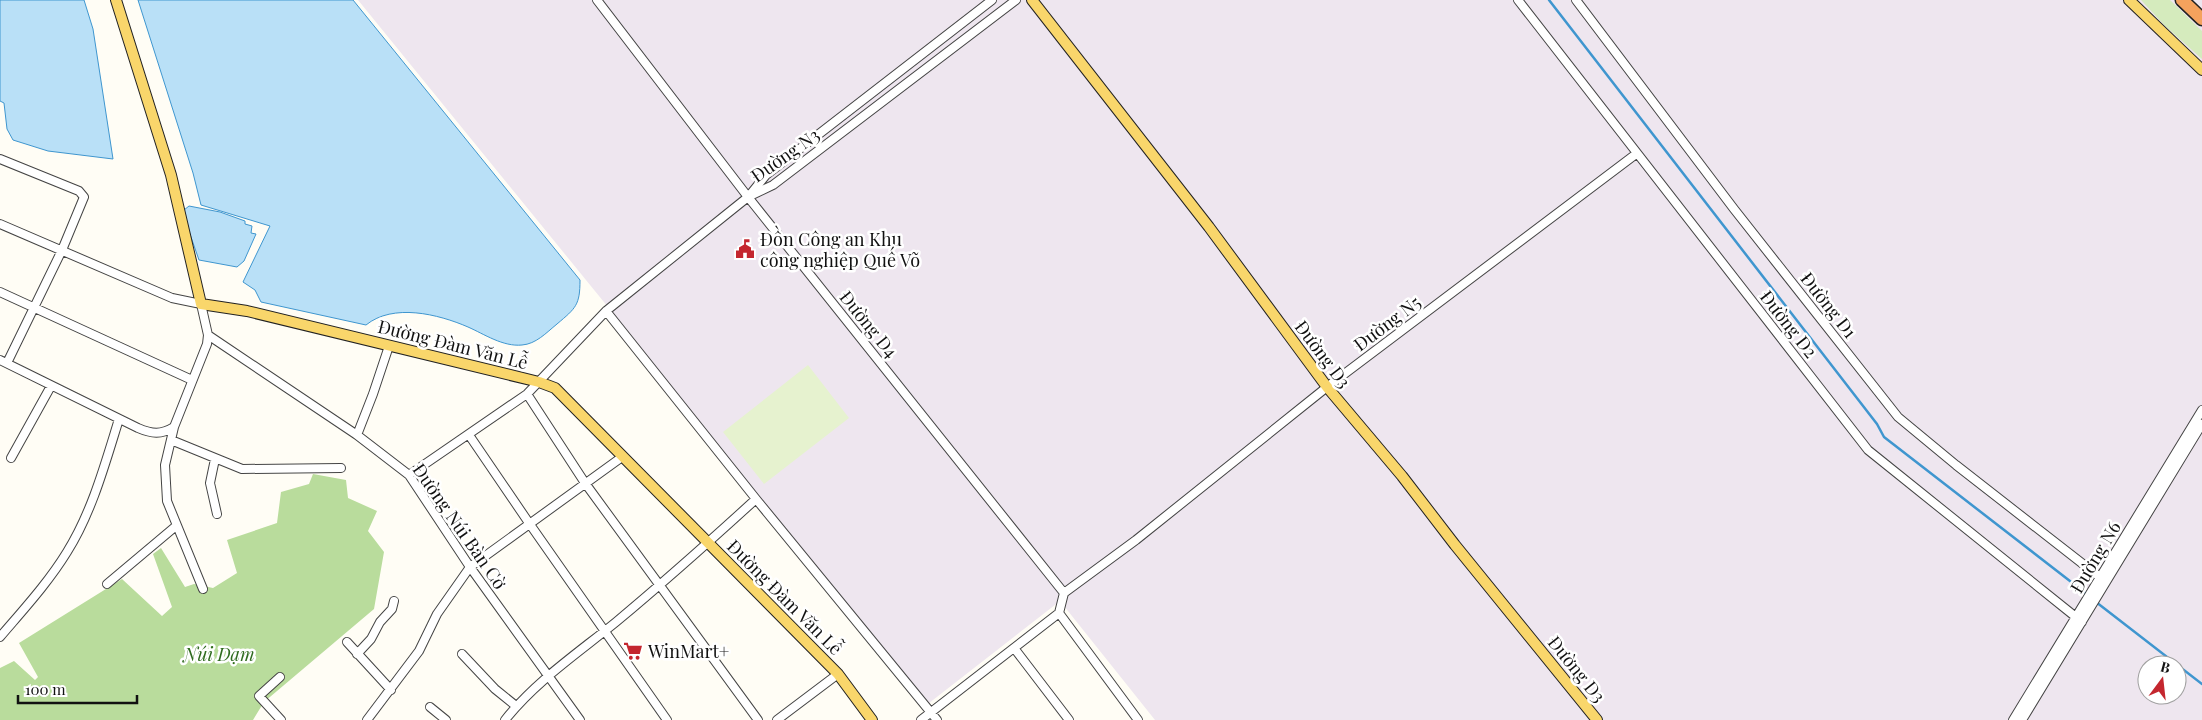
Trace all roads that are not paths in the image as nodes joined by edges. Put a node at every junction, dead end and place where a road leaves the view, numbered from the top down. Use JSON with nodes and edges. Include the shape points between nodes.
{"nodes":[{"id":1,"x":116,"y":0,"type":"edge"},
{"id":2,"x":597,"y":0,"type":"edge"},
{"id":3,"x":992,"y":0,"type":"edge"},
{"id":4,"x":1016,"y":0,"type":"edge"},
{"id":5,"x":1032,"y":0,"type":"edge"},
{"id":6,"x":1518,"y":0,"type":"edge"},
{"id":7,"x":1576,"y":0,"type":"edge"},
{"id":8,"x":2130,"y":0,"type":"edge"},
{"id":9,"x":2182,"y":0,"type":"edge"},
{"id":10,"x":2202,"y":19,"type":"edge"},
{"id":11,"x":2202,"y":70,"type":"edge"},
{"id":12,"x":1636,"y":154,"type":"junction"},
{"id":13,"x":0,"y":159,"type":"edge"},
{"id":14,"x":748,"y":197,"type":"junction"},
{"id":15,"x":0,"y":224,"type":"edge"},
{"id":16,"x":62,"y":250,"type":"junction"},
{"id":17,"x":0,"y":292,"type":"edge"},
{"id":18,"x":202,"y":304,"type":"junction"},
{"id":19,"x":34,"y":308,"type":"junction"},
{"id":20,"x":606,"y":311,"type":"junction"},
{"id":21,"x":208,"y":335,"type":"junction"},
{"id":22,"x":389,"y":346,"type":"junction"},
{"id":23,"x":2,"y":362,"type":"edge"},
{"id":24,"x":192,"y":380,"type":"junction"},
{"id":25,"x":539,"y":382,"type":"junction"},
{"id":26,"x":51,"y":386,"type":"junction"},
{"id":27,"x":1327,"y":387,"type":"junction"},
{"id":28,"x":527,"y":394,"type":"junction"},
{"id":29,"x":2202,"y":410,"type":"edge"},
{"id":30,"x":119,"y":419,"type":"junction"},
{"id":31,"x":2202,"y":424,"type":"edge"},
{"id":32,"x":174,"y":428,"type":"junction"},
{"id":33,"x":357,"y":435,"type":"junction"},
{"id":34,"x":469,"y":435,"type":"junction"},
{"id":35,"x":171,"y":440,"type":"junction"},
{"id":36,"x":622,"y":456,"type":"junction"},
{"id":37,"x":11,"y":458,"type":"dead end"},
{"id":38,"x":215,"y":459,"type":"junction"},
{"id":39,"x":341,"y":468,"type":"dead end"},
{"id":40,"x":409,"y":475,"type":"junction"},
{"id":41,"x":585,"y":483,"type":"junction"},
{"id":42,"x":756,"y":499,"type":"junction"},
{"id":43,"x":217,"y":514,"type":"dead end"},
{"id":44,"x":529,"y":523,"type":"junction"},
{"id":45,"x":176,"y":526,"type":"junction"},
{"id":46,"x":709,"y":543,"type":"junction"},
{"id":47,"x":470,"y":567,"type":"junction"},
{"id":48,"x":2104,"y":580,"type":"junction"},
{"id":49,"x":107,"y":584,"type":"dead end"},
{"id":50,"x":659,"y":586,"type":"junction"},
{"id":51,"x":203,"y":589,"type":"dead end"},
{"id":52,"x":1064,"y":593,"type":"junction"},
{"id":53,"x":394,"y":601,"type":"dead end"},
{"id":54,"x":1059,"y":613,"type":"junction"},
{"id":55,"x":2079,"y":620,"type":"junction"},
{"id":56,"x":604,"y":632,"type":"junction"},
{"id":57,"x":0,"y":637,"type":"edge"},
{"id":58,"x":347,"y":642,"type":"dead end"},
{"id":59,"x":1014,"y":648,"type":"junction"},
{"id":60,"x":357,"y":654,"type":"junction"},
{"id":61,"x":462,"y":654,"type":"dead end"},
{"id":62,"x":838,"y":674,"type":"junction"},
{"id":63,"x":547,"y":676,"type":"junction"},
{"id":64,"x":280,"y":677,"type":"dead end"},
{"id":65,"x":391,"y":690,"type":"junction"},
{"id":66,"x":516,"y":706,"type":"junction"},
{"id":67,"x":430,"y":707,"type":"dead end"},
{"id":68,"x":273,"y":712,"type":"junction"},
{"id":69,"x":931,"y":712,"type":"junction"},
{"id":70,"x":269,"y":720,"type":"edge"},
{"id":71,"x":280,"y":720,"type":"edge"},
{"id":72,"x":367,"y":720,"type":"edge"},
{"id":73,"x":446,"y":720,"type":"edge"},
{"id":74,"x":505,"y":720,"type":"edge"},
{"id":75,"x":580,"y":720,"type":"edge"},
{"id":76,"x":666,"y":720,"type":"edge"},
{"id":77,"x":758,"y":720,"type":"edge"},
{"id":78,"x":777,"y":720,"type":"edge"},
{"id":79,"x":872,"y":720,"type":"edge"},
{"id":80,"x":921,"y":720,"type":"edge"},
{"id":81,"x":937,"y":720,"type":"edge"},
{"id":82,"x":1069,"y":720,"type":"edge"},
{"id":83,"x":1138,"y":720,"type":"edge"},
{"id":84,"x":1598,"y":720,"type":"edge"},
{"id":85,"x":2013,"y":720,"type":"edge"},
{"id":86,"x":2022,"y":720,"type":"edge"}],
"edges":[{"from":1,"to":18,"type":"main road","via":[[171,175]]},
{"from":2,"to":14,"type":"street","name":"Đường D4"},
{"from":3,"to":14,"type":"street","name":"Đường N3","via":[[766,175]]},
{"from":4,"to":14,"type":"street","name":"Đường N3","via":[[773,185]]},
{"from":5,"to":27,"type":"main road","name":"Đường D3","via":[[1209,227]]},
{"from":6,"to":12,"type":"street","name":"Đường D2"},
{"from":7,"to":48,"type":"street","name":"Đường D1","via":[[1734,210],[1898,417]]},
{"from":8,"to":11,"type":"main road"},
{"from":9,"to":10,"type":"highway"},
{"from":12,"to":27,"type":"street","name":"Đường N5"},
{"from":12,"to":55,"type":"street","name":"Đường D2","via":[[1868,450]]},
{"from":13,"to":16,"type":"street","via":[[82,194],[84,197]]},
{"from":14,"to":20,"type":"street"},
{"from":14,"to":52,"type":"street","name":"Đường D4"},
{"from":15,"to":16,"type":"street"},
{"from":16,"to":18,"type":"street","via":[[172,298]]},
{"from":16,"to":19,"type":"street"},
{"from":17,"to":19,"type":"street"},
{"from":18,"to":21,"type":"street"},
{"from":18,"to":22,"type":"main road","name":"Đường Đàm Văn Lễ","via":[[247,311]]},
{"from":19,"to":23,"type":"street"},
{"from":19,"to":24,"type":"street"},
{"from":20,"to":25,"type":"street"},
{"from":20,"to":42,"type":"street"},
{"from":21,"to":24,"type":"street"},
{"from":21,"to":33,"type":"street","name":"Đường Núi Bàn Cờ"},
{"from":22,"to":25,"type":"main road","name":"Đường Đàm Văn Lễ"},
{"from":22,"to":33,"type":"street"},
{"from":23,"to":26,"type":"street"},
{"from":24,"to":32,"type":"street"},
{"from":25,"to":28,"type":"street"},
{"from":25,"to":36,"type":"main road","name":"Đường Đàm Văn Lễ","via":[[555,388]]},
{"from":26,"to":30,"type":"street"},
{"from":26,"to":37,"type":"street"},
{"from":27,"to":52,"type":"street","name":"Đường N5","via":[[1136,540]]},
{"from":27,"to":84,"type":"main road","name":"Đường D3"},
{"from":28,"to":34,"type":"street"},
{"from":28,"to":41,"type":"street"},
{"from":29,"to":48,"type":"street","name":"Đường N6"},
{"from":30,"to":32,"type":"street","via":[[149,433],[164,434]]},
{"from":30,"to":57,"type":"street","via":[[88,512],[67,552],[38,593]]},
{"from":31,"to":48,"type":"street","name":"Đường N6"},
{"from":32,"to":35,"type":"street"},
{"from":33,"to":40,"type":"street","name":"Đường Núi Bàn Cờ"},
{"from":34,"to":40,"type":"street"},
{"from":34,"to":44,"type":"street"},
{"from":35,"to":38,"type":"street"},
{"from":35,"to":45,"type":"street","via":[[165,465],[166,501]]},
{"from":36,"to":41,"type":"street"},
{"from":36,"to":46,"type":"main road","name":"Đường Đàm Văn Lễ"},
{"from":38,"to":39,"type":"street","via":[[242,469]]},
{"from":38,"to":43,"type":"street","via":[[210,483]]},
{"from":40,"to":47,"type":"street","name":"Đường Núi Bàn Cờ"},
{"from":41,"to":44,"type":"street"},
{"from":41,"to":50,"type":"street"},
{"from":42,"to":46,"type":"street"},
{"from":42,"to":69,"type":"street"},
{"from":44,"to":47,"type":"street"},
{"from":44,"to":56,"type":"street"},
{"from":45,"to":49,"type":"street"},
{"from":45,"to":51,"type":"street"},
{"from":46,"to":50,"type":"street"},
{"from":46,"to":62,"type":"main road","name":"Đường Đàm Văn Lễ"},
{"from":47,"to":63,"type":"street","name":"Đường Núi Bàn Cờ"},
{"from":47,"to":65,"type":"street"},
{"from":48,"to":55,"type":"street","name":"Đường N6","via":[[2092,607]]},
{"from":48,"to":55,"type":"street","name":"Đường N6","via":[[2081,609]]},
{"from":50,"to":56,"type":"street"},
{"from":50,"to":77,"type":"street"},
{"from":52,"to":54,"type":"street"},
{"from":53,"to":60,"type":"street","via":[[372,639]]},
{"from":54,"to":59,"type":"street"},
{"from":54,"to":83,"type":"street"},
{"from":55,"to":85,"type":"street","name":"Đường N6"},
{"from":55,"to":86,"type":"street","name":"Đường N6"},
{"from":56,"to":63,"type":"street"},
{"from":56,"to":76,"type":"street"},
{"from":58,"to":60,"type":"street"},
{"from":59,"to":69,"type":"street"},
{"from":59,"to":82,"type":"street"},
{"from":60,"to":65,"type":"street"},
{"from":61,"to":66,"type":"street"},
{"from":62,"to":78,"type":"street"},
{"from":62,"to":79,"type":"main road","name":"Đường Đàm Văn Lễ"},
{"from":63,"to":66,"type":"street"},
{"from":63,"to":75,"type":"street","name":"Đường Núi Bàn Cờ"},
{"from":64,"to":68,"type":"street","via":[[259,696]]},
{"from":65,"to":72,"type":"street"},
{"from":66,"to":74,"type":"street"},
{"from":67,"to":73,"type":"street"},
{"from":68,"to":70,"type":"street"},
{"from":68,"to":71,"type":"street"},
{"from":69,"to":80,"type":"street"},
{"from":69,"to":81,"type":"street"}]}
